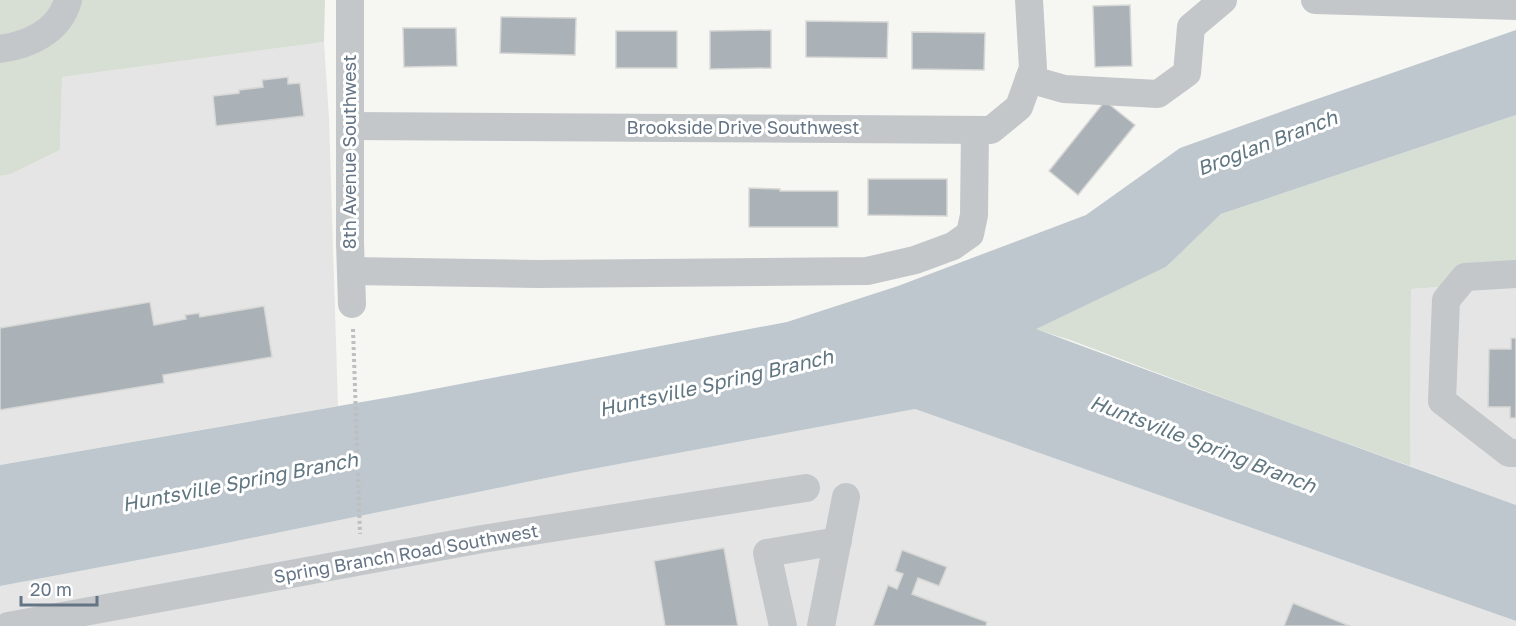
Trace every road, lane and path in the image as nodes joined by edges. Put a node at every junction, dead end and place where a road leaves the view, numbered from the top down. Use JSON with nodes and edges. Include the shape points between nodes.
{"nodes":[{"id":1,"x":68,"y":0,"type":"edge"},
{"id":2,"x":350,"y":0,"type":"edge"},
{"id":3,"x":1029,"y":0,"type":"edge"},
{"id":4,"x":1223,"y":0,"type":"edge"},
{"id":5,"x":1315,"y":0,"type":"edge"},
{"id":6,"x":1516,"y":6,"type":"edge"},
{"id":7,"x":0,"y":49,"type":"edge"},
{"id":8,"x":1029,"y":79,"type":"junction"},
{"id":9,"x":350,"y":126,"type":"junction"},
{"id":10,"x":975,"y":129,"type":"junction"},
{"id":11,"x":351,"y":271,"type":"junction"},
{"id":12,"x":1516,"y":274,"type":"edge"},
{"id":13,"x":352,"y":304,"type":"joint"},
{"id":14,"x":1516,"y":453,"type":"edge"},
{"id":15,"x":806,"y":488,"type":"dead end"},
{"id":16,"x":846,"y":497,"type":"dead end"},
{"id":17,"x":360,"y":540,"type":"dead end"},
{"id":18,"x":838,"y":541,"type":"junction"},
{"id":19,"x":8,"y":626,"type":"edge"},
{"id":20,"x":783,"y":626,"type":"edge"},
{"id":21,"x":821,"y":626,"type":"edge"}],
"edges":[{"from":1,"to":7,"type":"street","via":[[53,26],[37,38]]},
{"from":2,"to":9,"type":"street","name":"8th Avenue Southwest"},
{"from":3,"to":8,"type":"street","name":"Brookside Drive Southwest","via":[[1033,68]]},
{"from":4,"to":8,"type":"street","via":[[1191,27],[1187,73],[1158,94],[1064,89]]},
{"from":5,"to":6,"type":"street"},
{"from":8,"to":10,"type":"street","name":"Brookside Drive Southwest","via":[[1019,107],[991,130]]},
{"from":9,"to":10,"type":"street","name":"Brookside Drive Southwest"},
{"from":9,"to":11,"type":"street","name":"8th Avenue Southwest"},
{"from":10,"to":11,"type":"street","via":[[974,215],[970,234],[953,246],[915,260],[867,271]]},
{"from":11,"to":13,"type":"street","name":"8th Avenue Southwest"},
{"from":12,"to":14,"type":"street","via":[[1465,277],[1446,300],[1442,401],[1509,453]]},
{"from":13,"to":17,"type":"path"},
{"from":15,"to":19,"type":"street","name":"Spring Branch Road Southwest","via":[[482,539]]},
{"from":16,"to":18,"type":"street"},
{"from":18,"to":20,"type":"street","via":[[767,553]]},
{"from":18,"to":21,"type":"street"}]}
